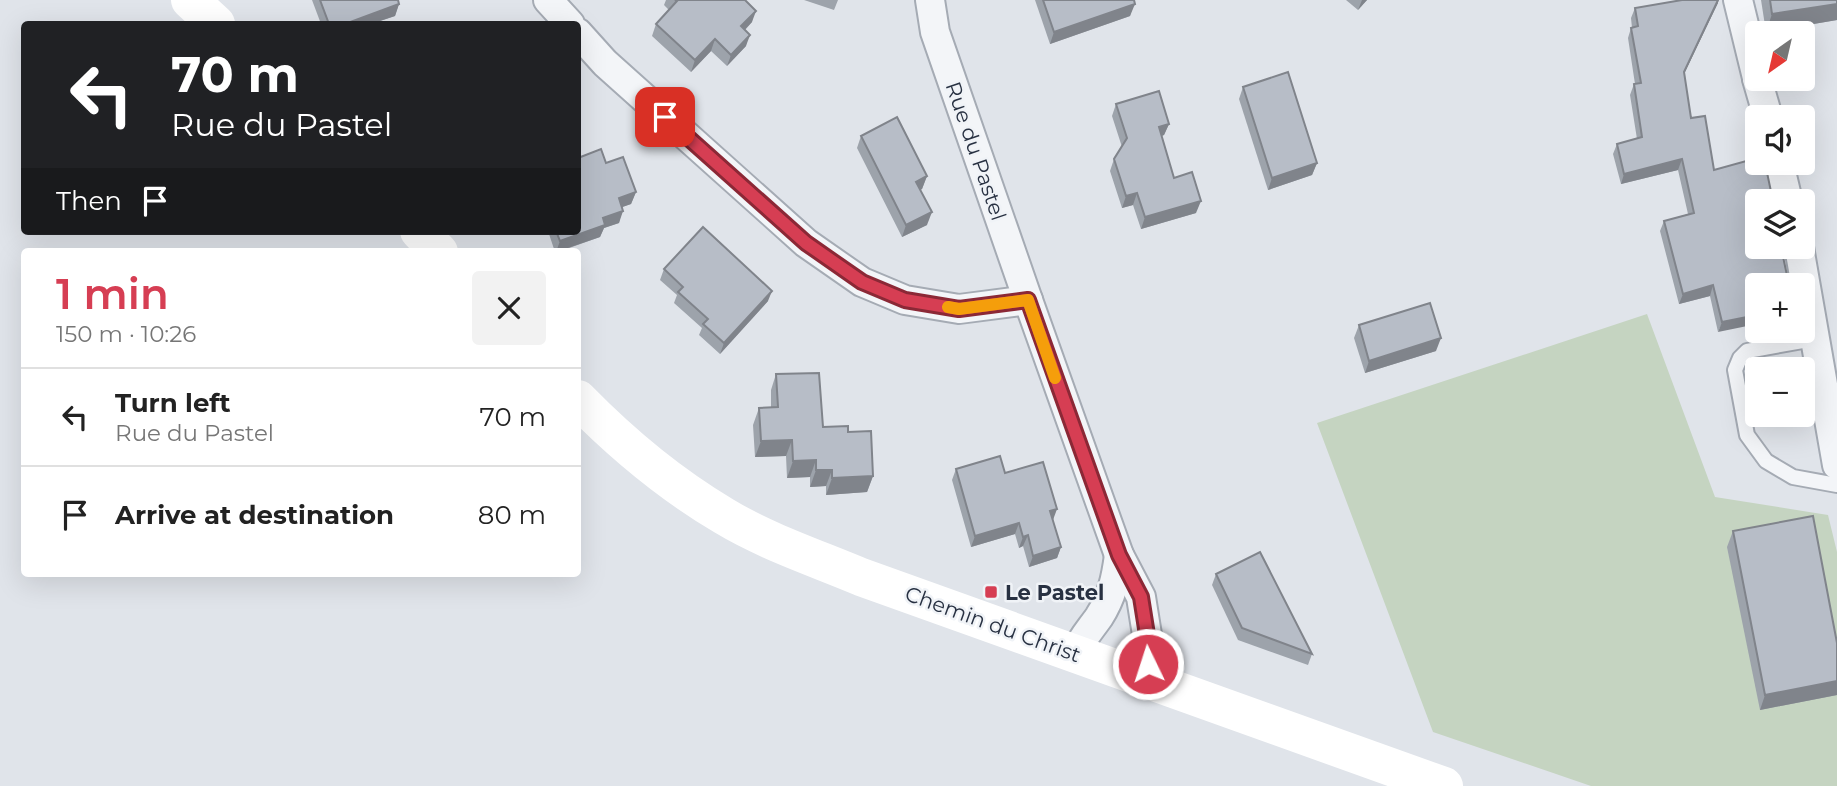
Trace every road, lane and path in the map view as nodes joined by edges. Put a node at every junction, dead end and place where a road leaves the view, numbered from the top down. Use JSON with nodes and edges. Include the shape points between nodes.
{"nodes":[{"id":1,"x":190,"y":0,"type":"edge"},
{"id":2,"x":549,"y":0,"type":"edge"},
{"id":3,"x":930,"y":0,"type":"edge"},
{"id":4,"x":1738,"y":0,"type":"edge"},
{"id":5,"x":213,"y":21,"type":"edge"},
{"id":6,"x":567,"y":21,"type":"edge"},
{"id":7,"x":1745,"y":29,"type":"edge"},
{"id":8,"x":581,"y":36,"type":"edge"},
{"id":9,"x":423,"y":235,"type":"edge"},
{"id":10,"x":435,"y":248,"type":"edge"},
{"id":11,"x":1028,"y":300,"type":"junction"},
{"id":12,"x":1792,"y":343,"type":"edge"},
{"id":13,"x":1815,"y":343,"type":"edge"},
{"id":14,"x":581,"y":403,"type":"edge"},
{"id":15,"x":1837,"y":465,"type":"edge"},
{"id":16,"x":1837,"y":485,"type":"edge"},
{"id":17,"x":1119,"y":555,"type":"junction"},
{"id":18,"x":1075,"y":654,"type":"junction"},
{"id":19,"x":1144,"y":680,"type":"junction"},
{"id":20,"x":1444,"y":786,"type":"edge"}],
"edges":[{"from":1,"to":5,"type":"street"},
{"from":2,"to":6,"type":"street"},
{"from":3,"to":11,"type":"street","name":"Rue du Pastel","via":[[935,32]]},
{"from":4,"to":7,"type":"street"},
{"from":8,"to":11,"type":"street","via":[[806,243],[862,282],[905,300],[959,309]]},
{"from":9,"to":10,"type":"street"},
{"from":11,"to":17,"type":"street","name":"Rue du Pastel"},
{"from":12,"to":16,"type":"lane","via":[[1747,351],[1740,358],[1735,370],[1747,435],[1766,461],[1793,477]]},
{"from":13,"to":15,"type":"street"},
{"from":14,"to":18,"type":"street","name":"Chemin du Christ","via":[[662,474],[725,517],[861,577]]},
{"from":17,"to":18,"type":"street","name":"Rue du Pastel","via":[[1116,584]]},
{"from":17,"to":19,"type":"street","name":"Rue du Pastel","via":[[1141,597],[1148,641]]},
{"from":18,"to":19,"type":"street","name":"Chemin du Christ"},
{"from":19,"to":20,"type":"street","name":"Chemin du Christ"}]}
